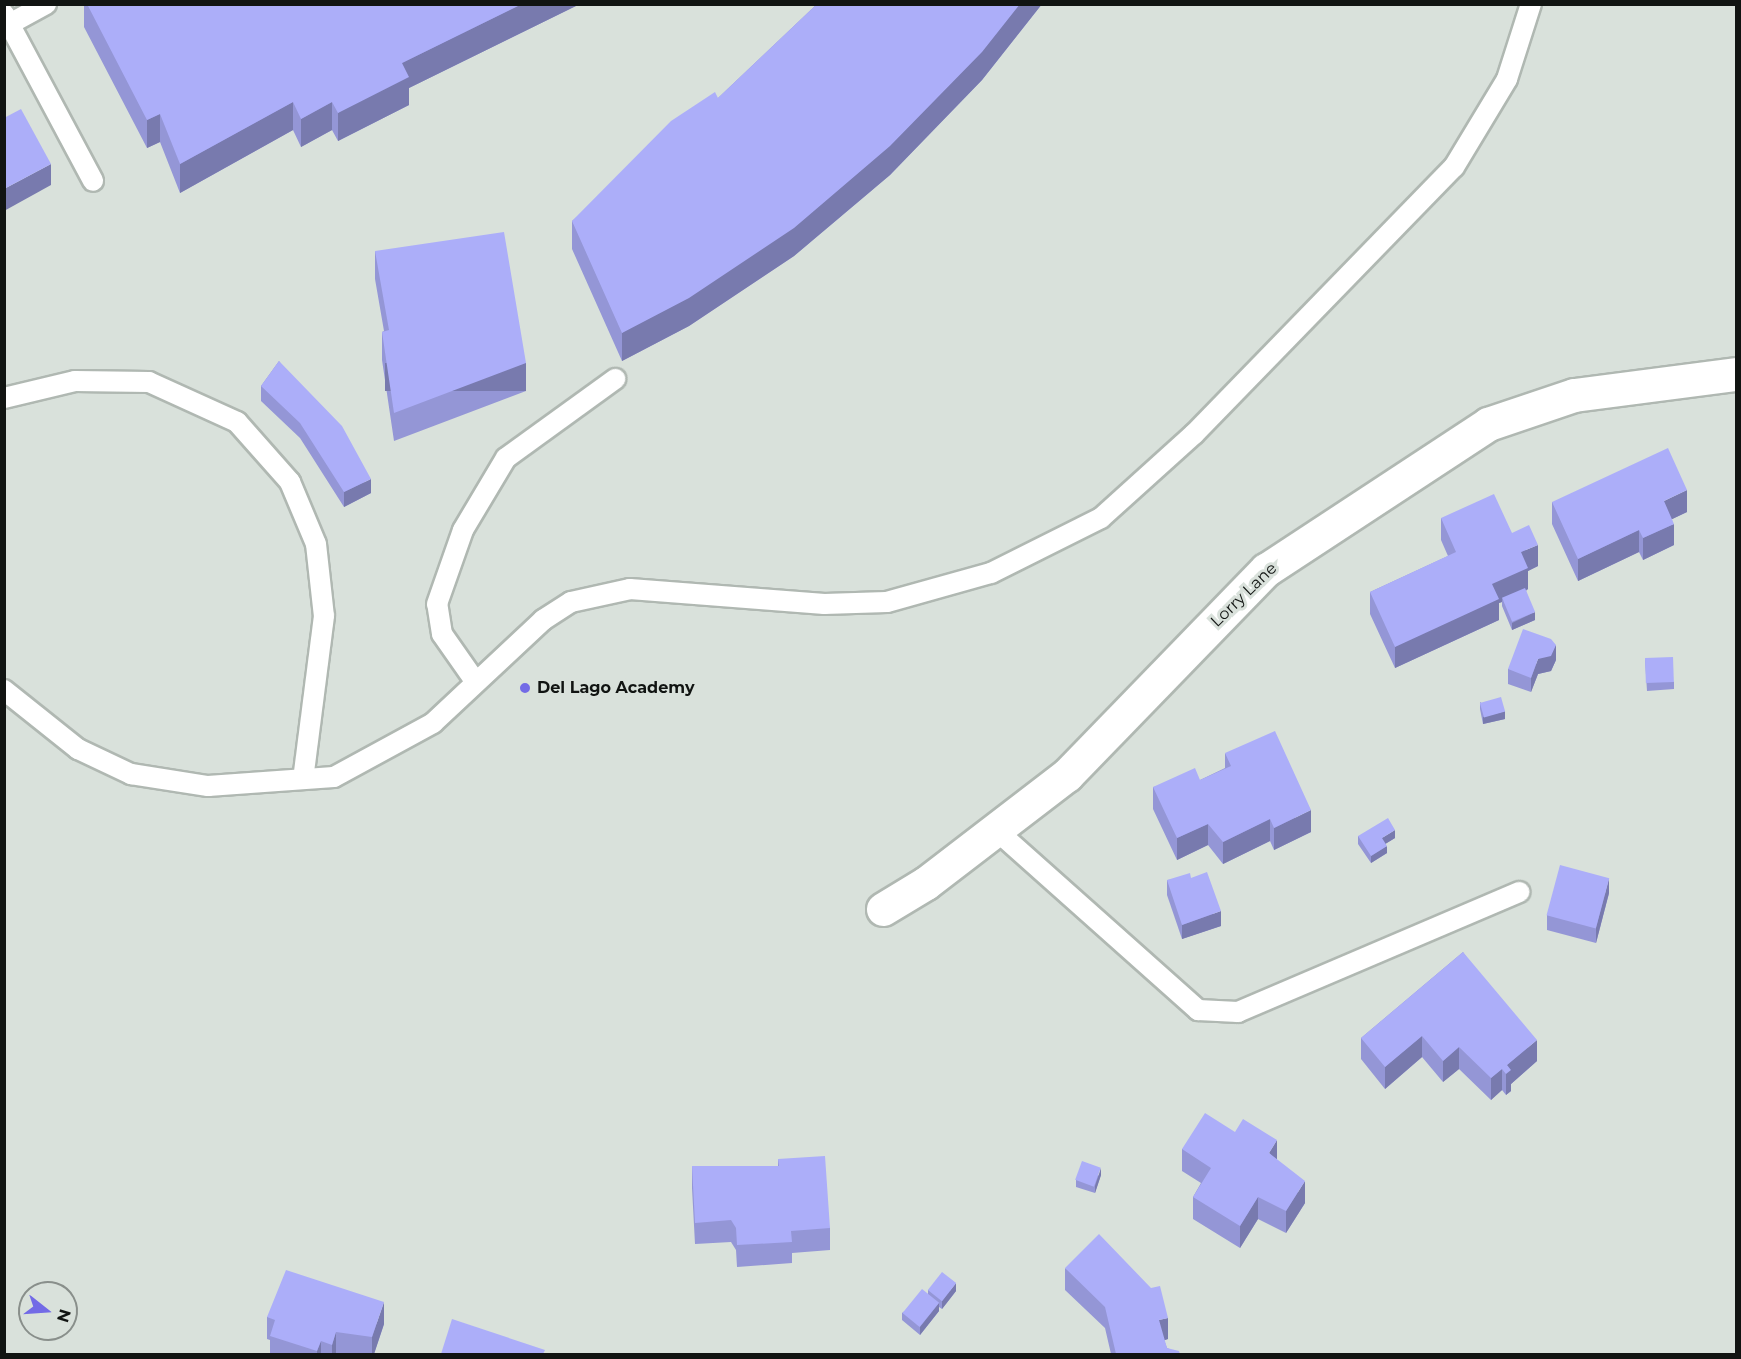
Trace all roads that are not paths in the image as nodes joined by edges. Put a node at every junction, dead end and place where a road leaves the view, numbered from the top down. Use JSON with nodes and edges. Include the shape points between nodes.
{"nodes":[{"id":1,"x":46,"y":4,"type":"edge"},
{"id":2,"x":1531,"y":4,"type":"edge"},
{"id":3,"x":6,"y":22,"type":"edge"},
{"id":4,"x":93,"y":181,"type":"dead end"},
{"id":5,"x":1737,"y":374,"type":"edge"},
{"id":6,"x":615,"y":380,"type":"dead end"},
{"id":7,"x":4,"y":398,"type":"edge"},
{"id":8,"x":475,"y":681,"type":"junction"},
{"id":9,"x":4,"y":690,"type":"edge"},
{"id":10,"x":303,"y":779,"type":"junction"},
{"id":11,"x":996,"y":830,"type":"junction"},
{"id":12,"x":1519,"y":892,"type":"dead end"},
{"id":13,"x":883,"y":909,"type":"dead end"}],
"edges":[{"from":1,"to":3,"type":"lane"},
{"from":2,"to":8,"type":"lane","via":[[1507,79],[1454,167],[1194,434],[1101,518],[991,573],[887,602],[824,604],[630,589],[571,602]]},
{"from":3,"to":4,"type":"lane"},
{"from":5,"to":11,"type":"street","name":"Lorry Lane","via":[[1574,395],[1488,424],[1266,570],[1067,775]]},
{"from":6,"to":8,"type":"lane","via":[[506,458],[463,530],[437,604],[442,634]]},
{"from":7,"to":10,"type":"lane","via":[[75,381],[149,382],[237,422],[290,482],[316,544],[324,616]]},
{"from":8,"to":10,"type":"lane","via":[[434,723],[334,777]]},
{"from":9,"to":10,"type":"lane","via":[[78,750],[131,774],[208,786]]},
{"from":11,"to":12,"type":"lane","via":[[1198,1010],[1238,1012]]},
{"from":11,"to":13,"type":"street","name":"Lorry Lane"}]}
